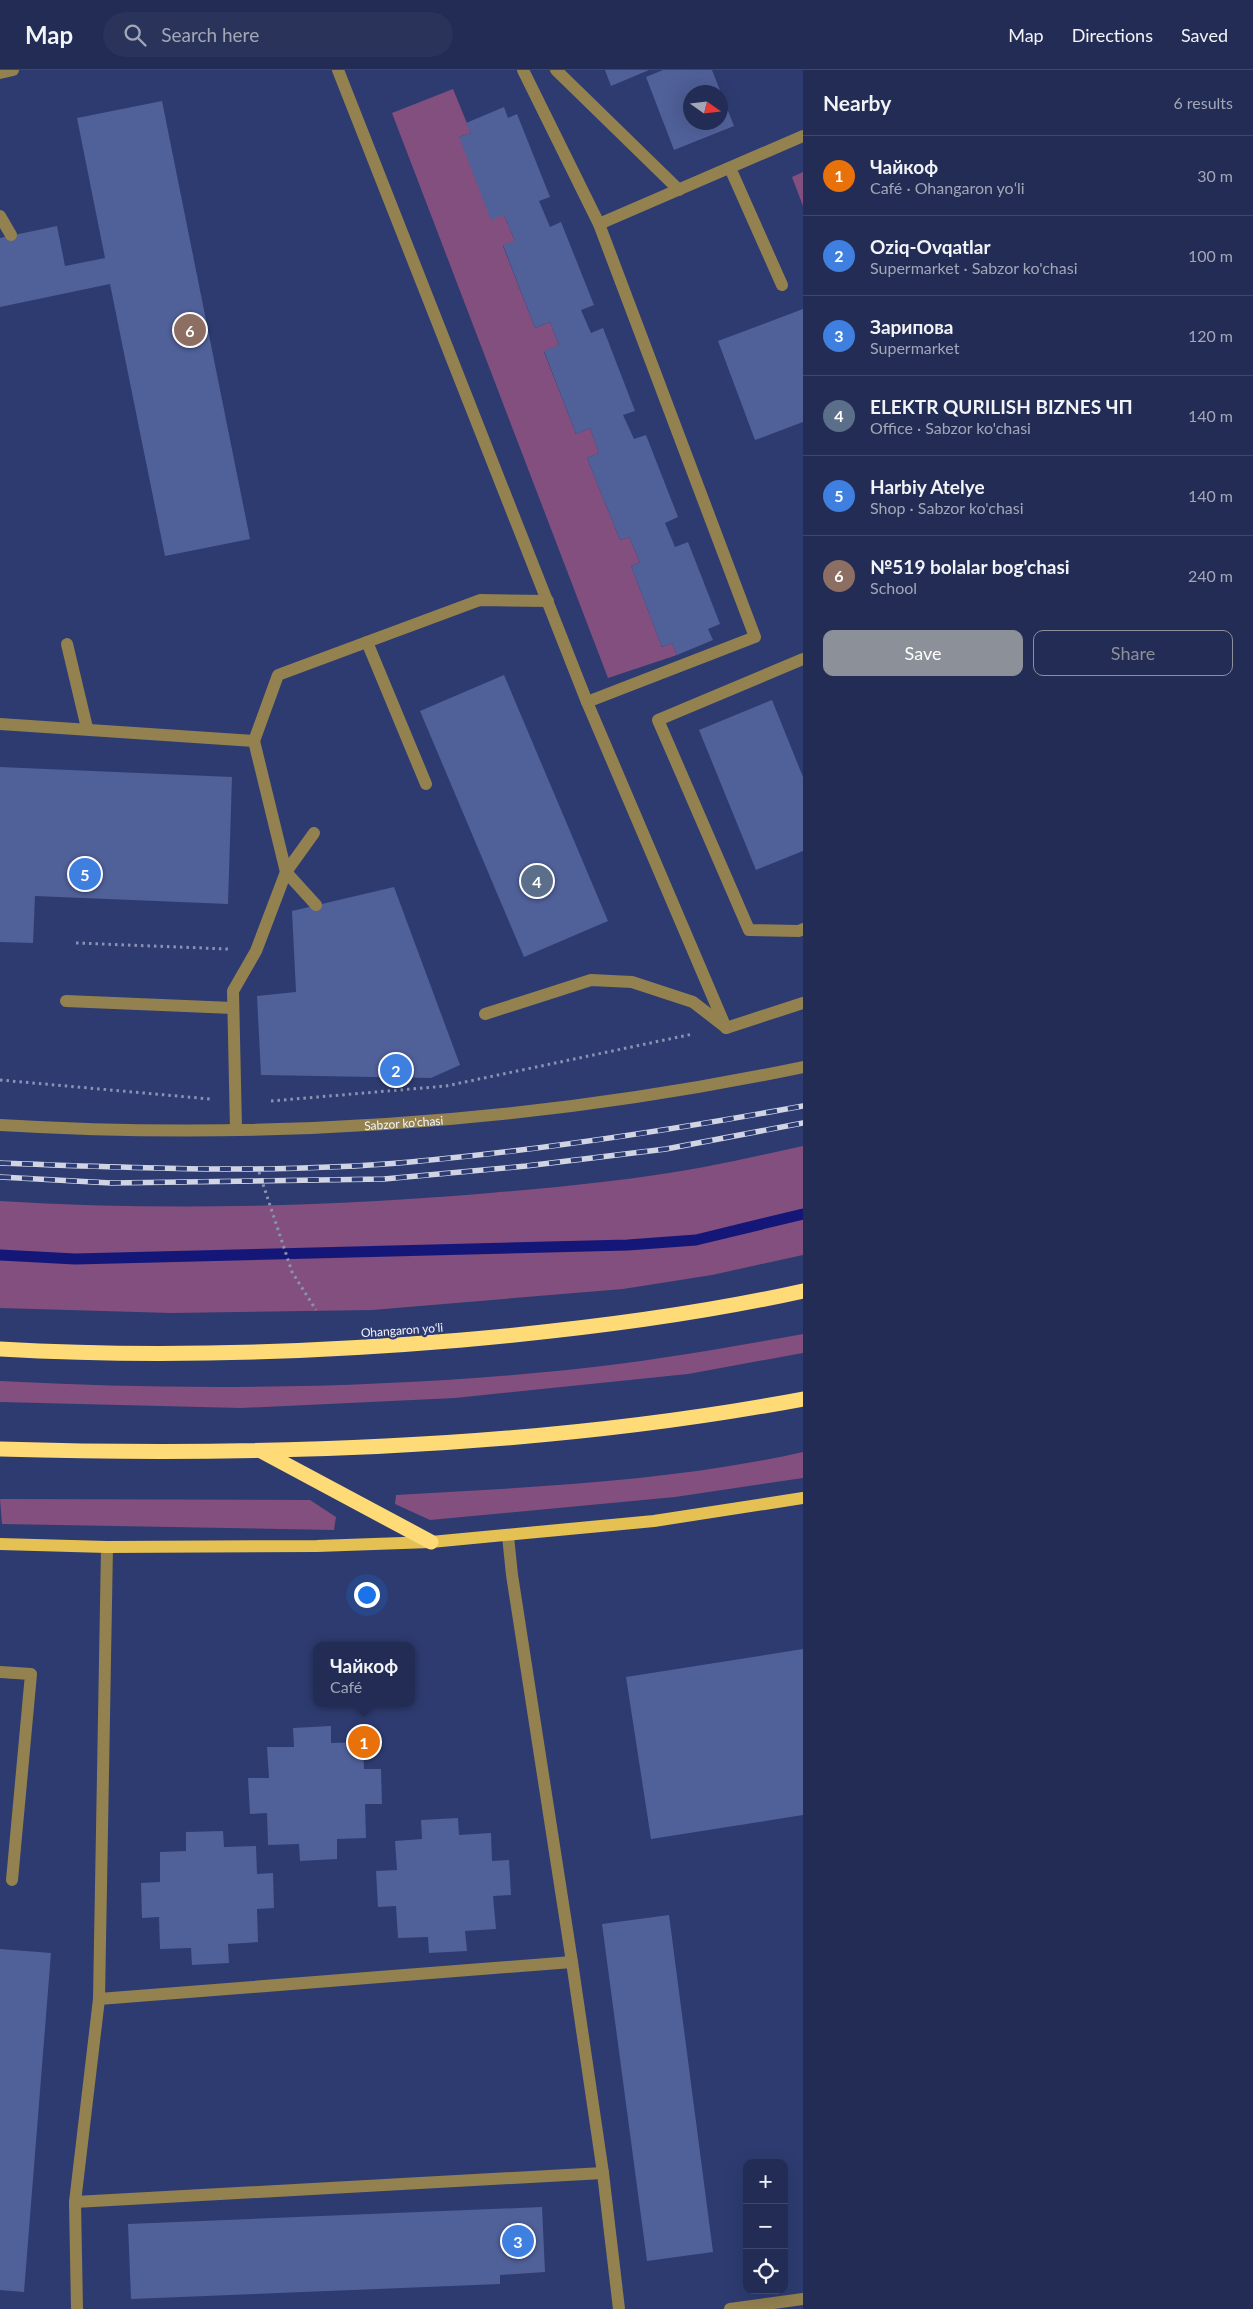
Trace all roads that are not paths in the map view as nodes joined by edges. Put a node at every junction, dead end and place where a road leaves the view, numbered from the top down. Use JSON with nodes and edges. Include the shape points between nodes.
{"nodes":[{"id":1,"x":13,"y":70,"type":"edge"},
{"id":2,"x":338,"y":70,"type":"edge"},
{"id":3,"x":523,"y":70,"type":"edge"},
{"id":4,"x":556,"y":70,"type":"edge"},
{"id":5,"x":0,"y":73,"type":"edge"},
{"id":6,"x":803,"y":136,"type":"edge"},
{"id":7,"x":730,"y":168,"type":"junction"},
{"id":8,"x":679,"y":190,"type":"junction"},
{"id":9,"x":0,"y":216,"type":"edge"},
{"id":10,"x":599,"y":224,"type":"junction"},
{"id":11,"x":11,"y":235,"type":"dead end"},
{"id":12,"x":782,"y":285,"type":"dead end"},
{"id":13,"x":548,"y":601,"type":"junction"},
{"id":14,"x":367,"y":642,"type":"junction"},
{"id":15,"x":67,"y":644,"type":"dead end"},
{"id":16,"x":803,"y":658,"type":"edge"},
{"id":17,"x":587,"y":702,"type":"junction"},
{"id":18,"x":0,"y":724,"type":"edge"},
{"id":19,"x":87,"y":728,"type":"junction"},
{"id":20,"x":254,"y":741,"type":"junction"},
{"id":21,"x":426,"y":784,"type":"dead end"},
{"id":22,"x":314,"y":833,"type":"dead end"},
{"id":23,"x":286,"y":872,"type":"junction"},
{"id":24,"x":316,"y":905,"type":"dead end"},
{"id":25,"x":803,"y":929,"type":"edge"},
{"id":26,"x":66,"y":1001,"type":"dead end"},
{"id":27,"x":803,"y":1003,"type":"edge"},
{"id":28,"x":233,"y":1008,"type":"junction"},
{"id":29,"x":485,"y":1014,"type":"dead end"},
{"id":30,"x":726,"y":1028,"type":"junction"},
{"id":31,"x":803,"y":1067,"type":"edge"},
{"id":32,"x":0,"y":1125,"type":"edge"},
{"id":33,"x":236,"y":1129,"type":"junction"},
{"id":34,"x":803,"y":1291,"type":"edge"},
{"id":35,"x":0,"y":1349,"type":"edge"},
{"id":36,"x":803,"y":1399,"type":"edge"},
{"id":37,"x":0,"y":1449,"type":"edge"},
{"id":38,"x":260,"y":1450,"type":"junction"},
{"id":39,"x":803,"y":1498,"type":"edge"},
{"id":40,"x":508,"y":1536,"type":"junction"},
{"id":41,"x":431,"y":1542,"type":"junction"},
{"id":42,"x":0,"y":1544,"type":"edge"},
{"id":43,"x":107,"y":1547,"type":"junction"},
{"id":44,"x":0,"y":1672,"type":"edge"},
{"id":45,"x":12,"y":1880,"type":"dead end"},
{"id":46,"x":572,"y":1962,"type":"junction"},
{"id":47,"x":99,"y":1999,"type":"junction"},
{"id":48,"x":603,"y":2173,"type":"junction"},
{"id":49,"x":75,"y":2202,"type":"junction"},
{"id":50,"x":803,"y":2299,"type":"edge"},
{"id":51,"x":77,"y":2309,"type":"edge"},
{"id":52,"x":620,"y":2309,"type":"edge"},
{"id":53,"x":730,"y":2309,"type":"edge"}],
"edges":[{"from":1,"to":5,"type":"street"},
{"from":2,"to":13,"type":"street"},
{"from":3,"to":10,"type":"street"},
{"from":4,"to":8,"type":"street"},
{"from":6,"to":7,"type":"street"},
{"from":7,"to":8,"type":"street"},
{"from":7,"to":12,"type":"street"},
{"from":8,"to":10,"type":"street"},
{"from":9,"to":11,"type":"street"},
{"from":10,"to":17,"type":"street","via":[[756,636]]},
{"from":13,"to":14,"type":"street","via":[[480,600]]},
{"from":13,"to":17,"type":"street"},
{"from":14,"to":20,"type":"street","via":[[278,675]]},
{"from":14,"to":21,"type":"street"},
{"from":15,"to":19,"type":"street"},
{"from":16,"to":25,"type":"street","via":[[658,720],[749,930]]},
{"from":17,"to":30,"type":"street"},
{"from":18,"to":19,"type":"street"},
{"from":19,"to":20,"type":"street"},
{"from":20,"to":23,"type":"street"},
{"from":22,"to":23,"type":"street"},
{"from":23,"to":24,"type":"street"},
{"from":23,"to":28,"type":"street","via":[[256,950],[233,991]]},
{"from":26,"to":28,"type":"street"},
{"from":27,"to":30,"type":"street"},
{"from":28,"to":33,"type":"street"},
{"from":29,"to":30,"type":"street","via":[[591,980],[632,982],[693,1002]]},
{"from":31,"to":33,"type":"street","name":"Sabzor ko'chasi","via":[[711,1085],[520,1112],[341,1127]]},
{"from":32,"to":33,"type":"street","name":"Sabzor ko'chasi","via":[[98,1130]]},
{"from":34,"to":35,"type":"highway","name":"Ohangaron yoʻli","via":[[720,1307],[536,1334],[318,1351],[112,1354]]},
{"from":36,"to":38,"type":"highway","via":[[722,1414],[598,1430]]},
{"from":37,"to":38,"type":"highway"},
{"from":38,"to":41,"type":"highway"},
{"from":39,"to":40,"type":"main road","via":[[654,1521]]},
{"from":40,"to":41,"type":"main road"},
{"from":40,"to":46,"type":"street"},
{"from":41,"to":43,"type":"main road"},
{"from":42,"to":43,"type":"main road"},
{"from":43,"to":47,"type":"street"},
{"from":44,"to":45,"type":"street","via":[[31,1674]]},
{"from":46,"to":47,"type":"street"},
{"from":46,"to":48,"type":"street"},
{"from":47,"to":49,"type":"street"},
{"from":48,"to":49,"type":"street"},
{"from":48,"to":52,"type":"street"},
{"from":49,"to":51,"type":"street"},
{"from":50,"to":53,"type":"street"}]}
